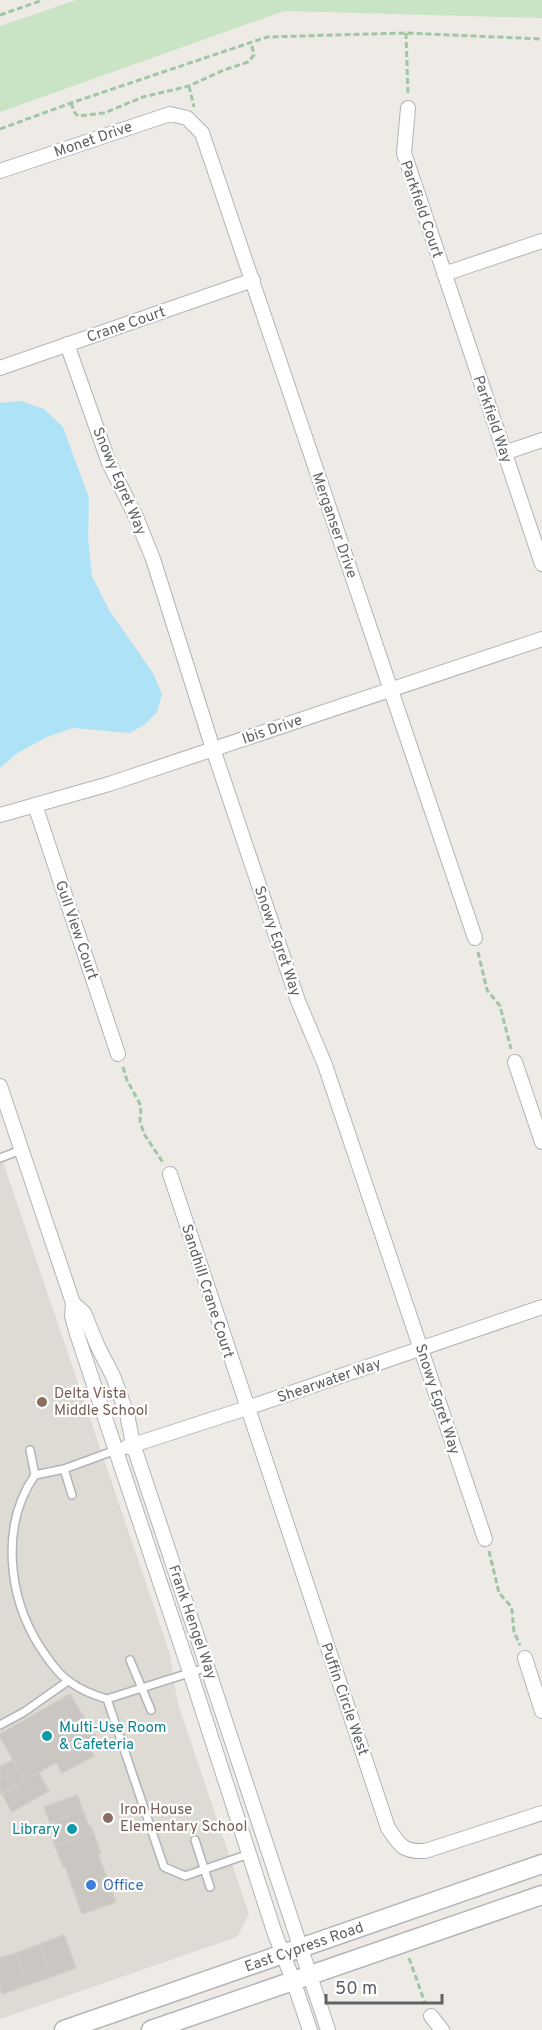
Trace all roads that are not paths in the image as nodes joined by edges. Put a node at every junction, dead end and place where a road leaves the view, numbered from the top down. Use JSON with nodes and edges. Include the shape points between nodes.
{"nodes":[{"id":1,"x":408,"y":108,"type":"road end"},
{"id":2,"x":187,"y":118,"type":"joint"},
{"id":3,"x":0,"y":171,"type":"edge"},
{"id":4,"x":542,"y":241,"type":"edge"},
{"id":5,"x":444,"y":274,"type":"junction"},
{"id":6,"x":253,"y":280,"type":"junction"},
{"id":7,"x":67,"y":344,"type":"junction"},
{"id":8,"x":0,"y":368,"type":"edge"},
{"id":9,"x":542,"y":440,"type":"edge"},
{"id":10,"x":504,"y":453,"type":"junction"},
{"id":11,"x":542,"y":564,"type":"edge"},
{"id":12,"x":542,"y":639,"type":"edge"},
{"id":13,"x":390,"y":690,"type":"junction"},
{"id":14,"x":213,"y":749,"type":"junction"},
{"id":15,"x":35,"y":805,"type":"junction"},
{"id":16,"x":0,"y":815,"type":"edge"},
{"id":17,"x":474,"y":938,"type":"road end"},
{"id":18,"x":118,"y":1054,"type":"road end"},
{"id":19,"x":515,"y":1062,"type":"road end"},
{"id":20,"x":0,"y":1086,"type":"edge"},
{"id":21,"x":542,"y":1142,"type":"edge"},
{"id":22,"x":21,"y":1150,"type":"junction"},
{"id":23,"x":0,"y":1158,"type":"edge"},
{"id":24,"x":170,"y":1174,"type":"road end"},
{"id":25,"x":73,"y":1303,"type":"junction"},
{"id":26,"x":542,"y":1307,"type":"edge"},
{"id":27,"x":421,"y":1348,"type":"junction"},
{"id":28,"x":247,"y":1408,"type":"junction"},
{"id":29,"x":133,"y":1444,"type":"junction"},
{"id":30,"x":30,"y":1450,"type":"dead end"},
{"id":31,"x":116,"y":1450,"type":"junction"},
{"id":32,"x":64,"y":1469,"type":"junction"},
{"id":33,"x":35,"y":1475,"type":"junction"},
{"id":34,"x":72,"y":1495,"type":"dead end"},
{"id":35,"x":485,"y":1539,"type":"road end"},
{"id":36,"x":525,"y":1658,"type":"road end"},
{"id":37,"x":130,"y":1660,"type":"dead end"},
{"id":38,"x":208,"y":1667,"type":"junction"},
{"id":39,"x":190,"y":1672,"type":"junction"},
{"id":40,"x":68,"y":1681,"type":"junction"},
{"id":41,"x":141,"y":1688,"type":"junction"},
{"id":42,"x":107,"y":1699,"type":"junction"},
{"id":43,"x":151,"y":1710,"type":"dead end"},
{"id":44,"x":542,"y":1711,"type":"edge"},
{"id":45,"x":0,"y":1725,"type":"edge"},
{"id":46,"x":542,"y":1813,"type":"edge"},
{"id":47,"x":195,"y":1840,"type":"dead end"},
{"id":48,"x":249,"y":1854,"type":"junction"},
{"id":49,"x":542,"y":1864,"type":"edge"},
{"id":50,"x":204,"y":1870,"type":"junction"},
{"id":51,"x":210,"y":1887,"type":"dead end"},
{"id":52,"x":542,"y":1895,"type":"edge"},
{"id":53,"x":301,"y":1947,"type":"junction"},
{"id":54,"x":283,"y":1954,"type":"junction"},
{"id":55,"x":301,"y":1978,"type":"junction"},
{"id":56,"x":431,"y":2016,"type":"road end"},
{"id":57,"x":64,"y":2030,"type":"edge"},
{"id":58,"x":151,"y":2030,"type":"edge"},
{"id":59,"x":310,"y":2030,"type":"edge"},
{"id":60,"x":328,"y":2030,"type":"edge"},
{"id":61,"x":442,"y":2030,"type":"edge"}],
"edges":[{"from":1,"to":5,"type":"street","name":"Parkfield Court","via":[[404,153]]},
{"from":2,"to":3,"type":"street","name":"Monet Drive","via":[[170,114],[158,117]]},
{"from":2,"to":6,"type":"street","name":"Merganser Drive","via":[[202,133]]},
{"from":4,"to":5,"type":"street"},
{"from":5,"to":10,"type":"street","name":"Parkfield Way"},
{"from":6,"to":7,"type":"street","name":"Crane Court"},
{"from":6,"to":13,"type":"street","name":"Merganser Drive"},
{"from":7,"to":8,"type":"street","name":"Crane Court"},
{"from":7,"to":14,"type":"street","name":"Snowy Egret Way","via":[[109,463],[153,560]]},
{"from":9,"to":10,"type":"street"},
{"from":10,"to":11,"type":"street","name":"Parkfield Way"},
{"from":12,"to":13,"type":"street","name":"Ibis Drive"},
{"from":13,"to":14,"type":"street","name":"Ibis Drive"},
{"from":13,"to":17,"type":"street","name":"Merganser Drive"},
{"from":14,"to":15,"type":"street","name":"Ibis Drive"},
{"from":14,"to":27,"type":"street","name":"Snowy Egret Way"},
{"from":15,"to":16,"type":"street","name":"Ibis Drive"},
{"from":15,"to":18,"type":"street","name":"Gull View Court"},
{"from":19,"to":21,"type":"street"},
{"from":20,"to":22,"type":"street","name":"Frank Hengel Way"},
{"from":22,"to":23,"type":"lane"},
{"from":22,"to":25,"type":"street","name":"Frank Hengel Way"},
{"from":24,"to":28,"type":"street","name":"Sandhill Crane Court"},
{"from":25,"to":29,"type":"street","name":"Frank Hengel Way","via":[[84,1313],[113,1376]]},
{"from":25,"to":31,"type":"street","name":"Frank Hengel Way","via":[[72,1317]]},
{"from":26,"to":27,"type":"street","name":"Shearwater Way"},
{"from":27,"to":28,"type":"street","name":"Shearwater Way"},
{"from":27,"to":35,"type":"street","name":"Snowy Egret Way"},
{"from":28,"to":29,"type":"street","name":"Shearwater Way"},
{"from":28,"to":46,"type":"street","name":"Puffin Circle West","via":[[388,1828],[400,1846],[410,1852],[425,1851]]},
{"from":29,"to":31,"type":"street","name":"Shearwater Way"},
{"from":29,"to":38,"type":"street","name":"Frank Hengel Way"},
{"from":30,"to":33,"type":"lane"},
{"from":31,"to":32,"type":"lane"},
{"from":31,"to":39,"type":"street","name":"Frank Hengel Way"},
{"from":32,"to":33,"type":"lane"},
{"from":32,"to":34,"type":"lane"},
{"from":33,"to":40,"type":"lane","via":[[26,1487],[13,1526],[14,1584],[30,1632]]},
{"from":36,"to":44,"type":"street"},
{"from":37,"to":41,"type":"lane"},
{"from":38,"to":39,"type":"lane"},
{"from":38,"to":53,"type":"street","name":"Frank Hengel Way"},
{"from":39,"to":41,"type":"lane"},
{"from":39,"to":48,"type":"street","name":"Frank Hengel Way"},
{"from":40,"to":42,"type":"lane","via":[[89,1694]]},
{"from":40,"to":45,"type":"lane"},
{"from":41,"to":42,"type":"lane"},
{"from":41,"to":43,"type":"lane"},
{"from":42,"to":50,"type":"lane","via":[[164,1867],[185,1876]]},
{"from":47,"to":50,"type":"lane"},
{"from":48,"to":50,"type":"lane"},
{"from":48,"to":54,"type":"street","name":"Frank Hengel Way"},
{"from":49,"to":53,"type":"street","name":"East Cypress Road"},
{"from":50,"to":51,"type":"lane"},
{"from":52,"to":55,"type":"street","name":"East Cypress Road"},
{"from":53,"to":54,"type":"street","name":"East Cypress Road"},
{"from":53,"to":55,"type":"street","name":"Frank Hengel Way"},
{"from":54,"to":55,"type":"street","name":"Frank Hengel Way"},
{"from":54,"to":57,"type":"street","name":"East Cypress Road"},
{"from":55,"to":58,"type":"street","name":"East Cypress Road"},
{"from":55,"to":59,"type":"street"},
{"from":55,"to":60,"type":"street"},
{"from":56,"to":61,"type":"street"}]}
